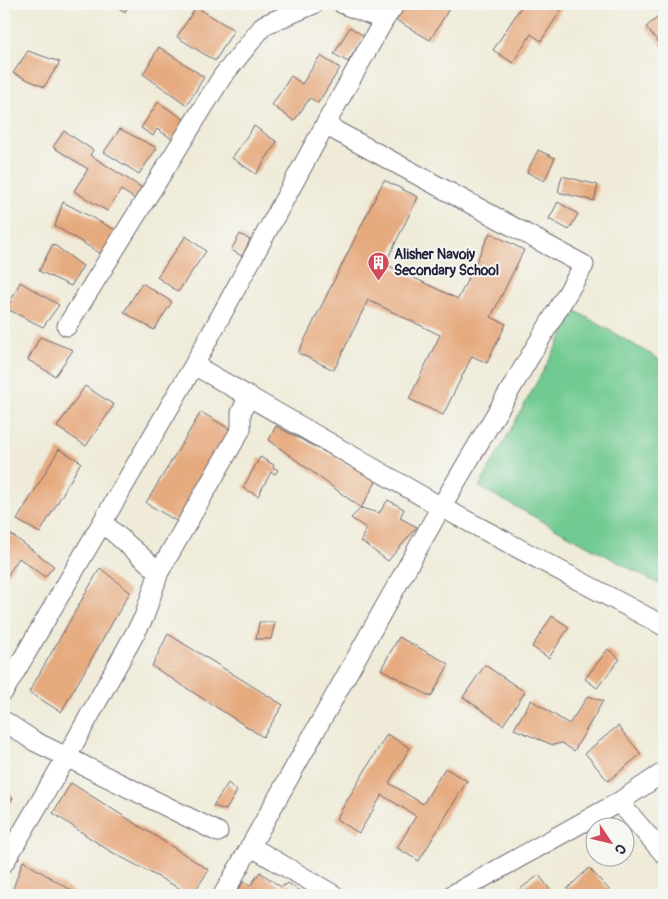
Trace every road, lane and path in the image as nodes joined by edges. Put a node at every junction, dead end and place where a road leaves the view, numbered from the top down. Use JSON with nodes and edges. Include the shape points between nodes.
{"nodes":[{"id":1,"x":314,"y":4,"type":"edge"},
{"id":2,"x":343,"y":4,"type":"edge"},
{"id":3,"x":347,"y":4,"type":"edge"},
{"id":4,"x":395,"y":4,"type":"edge"},
{"id":5,"x":384,"y":20,"type":"junction"},
{"id":6,"x":325,"y":125,"type":"junction"},
{"id":7,"x":67,"y":326,"type":"dead end"},
{"id":8,"x":194,"y":365,"type":"junction"},
{"id":9,"x":248,"y":397,"type":"junction"},
{"id":10,"x":441,"y":507,"type":"junction"},
{"id":11,"x":103,"y":523,"type":"junction"},
{"id":12,"x":159,"y":572,"type":"junction"},
{"id":13,"x":664,"y":626,"type":"edge"},
{"id":14,"x":4,"y":691,"type":"edge"},
{"id":15,"x":4,"y":721,"type":"edge"},
{"id":16,"x":66,"y":758,"type":"junction"},
{"id":17,"x":664,"y":772,"type":"edge"},
{"id":18,"x":619,"y":802,"type":"junction"},
{"id":19,"x":218,"y":832,"type":"dead end"},
{"id":20,"x":250,"y":846,"type":"junction"},
{"id":21,"x":664,"y":854,"type":"edge"},
{"id":22,"x":4,"y":864,"type":"edge"},
{"id":23,"x":223,"y":895,"type":"edge"},
{"id":24,"x":334,"y":895,"type":"edge"},
{"id":25,"x":452,"y":895,"type":"edge"}],
"edges":[{"from":1,"to":7,"type":"street","via":[[264,25],[222,77]]},
{"from":2,"to":3,"type":"street"},
{"from":3,"to":5,"type":"street"},
{"from":4,"to":5,"type":"street"},
{"from":5,"to":6,"type":"street"},
{"from":6,"to":8,"type":"street"},
{"from":6,"to":10,"type":"street","via":[[584,265]]},
{"from":8,"to":9,"type":"street"},
{"from":8,"to":11,"type":"street"},
{"from":9,"to":10,"type":"street"},
{"from":9,"to":12,"type":"street","via":[[241,413],[241,429]]},
{"from":10,"to":13,"type":"street"},
{"from":10,"to":20,"type":"street"},
{"from":11,"to":12,"type":"street"},
{"from":11,"to":14,"type":"street"},
{"from":12,"to":16,"type":"street","via":[[144,617]]},
{"from":15,"to":16,"type":"street"},
{"from":16,"to":19,"type":"street"},
{"from":16,"to":22,"type":"street"},
{"from":17,"to":18,"type":"street"},
{"from":18,"to":21,"type":"street"},
{"from":18,"to":25,"type":"street"},
{"from":20,"to":23,"type":"street"},
{"from":20,"to":24,"type":"street"}]}
